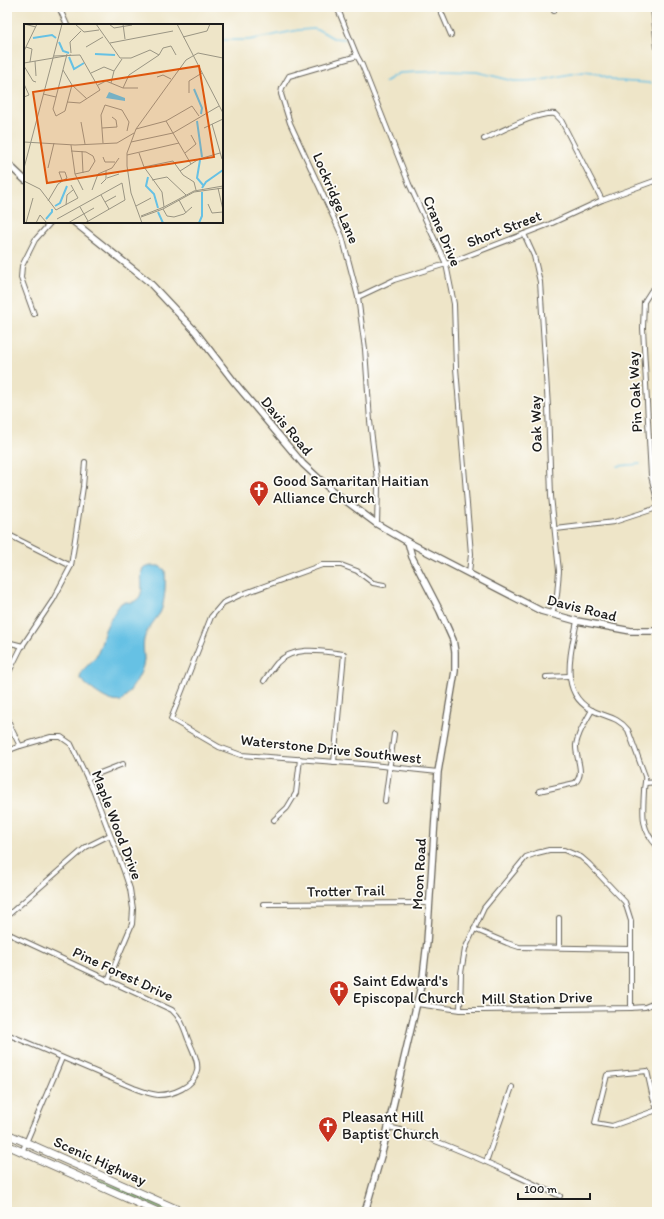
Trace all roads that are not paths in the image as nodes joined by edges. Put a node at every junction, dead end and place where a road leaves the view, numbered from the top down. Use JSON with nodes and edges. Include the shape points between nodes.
{"nodes":[{"id":1,"x":59,"y":7,"type":"edge"},
{"id":2,"x":337,"y":7,"type":"edge"},
{"id":3,"x":439,"y":7,"type":"edge"},
{"id":4,"x":653,"y":7,"type":"edge"},
{"id":5,"x":67,"y":24,"type":"edge"},
{"id":6,"x":451,"y":35,"type":"dead end"},
{"id":7,"x":657,"y":46,"type":"edge"},
{"id":8,"x":357,"y":56,"type":"junction"},
{"id":9,"x":484,"y":139,"type":"dead end"},
{"id":10,"x":7,"y":163,"type":"edge"},
{"id":11,"x":24,"y":179,"type":"edge"},
{"id":12,"x":657,"y":180,"type":"edge"},
{"id":13,"x":602,"y":200,"type":"junction"},
{"id":14,"x":50,"y":223,"type":"edge"},
{"id":15,"x":75,"y":223,"type":"edge"},
{"id":16,"x":524,"y":234,"type":"junction"},
{"id":17,"x":446,"y":264,"type":"junction"},
{"id":18,"x":657,"y":286,"type":"edge"},
{"id":19,"x":358,"y":297,"type":"junction"},
{"id":20,"x":34,"y":314,"type":"dead end"},
{"id":21,"x":85,"y":462,"type":"dead end"},
{"id":22,"x":657,"y":500,"type":"edge"},
{"id":23,"x":657,"y":508,"type":"edge"},
{"id":24,"x":377,"y":524,"type":"junction"},
{"id":25,"x":556,"y":529,"type":"junction"},
{"id":26,"x":7,"y":534,"type":"edge"},
{"id":27,"x":408,"y":542,"type":"junction"},
{"id":28,"x":71,"y":566,"type":"junction"},
{"id":29,"x":469,"y":573,"type":"junction"},
{"id":30,"x":384,"y":586,"type":"dead end"},
{"id":31,"x":552,"y":615,"type":"junction"},
{"id":32,"x":577,"y":621,"type":"junction"},
{"id":33,"x":657,"y":631,"type":"edge"},
{"id":34,"x":7,"y":642,"type":"edge"},
{"id":35,"x":23,"y":646,"type":"junction"},
{"id":36,"x":7,"y":676,"type":"edge"},
{"id":37,"x":569,"y":676,"type":"junction"},
{"id":38,"x":546,"y":677,"type":"dead end"},
{"id":39,"x":264,"y":681,"type":"dead end"},
{"id":40,"x":592,"y":710,"type":"junction"},
{"id":41,"x":7,"y":716,"type":"edge"},
{"id":42,"x":394,"y":734,"type":"dead end"},
{"id":43,"x":20,"y":746,"type":"junction"},
{"id":44,"x":7,"y":751,"type":"edge"},
{"id":45,"x":300,"y":759,"type":"junction"},
{"id":46,"x":334,"y":762,"type":"junction"},
{"id":47,"x":123,"y":764,"type":"dead end"},
{"id":48,"x":389,"y":767,"type":"junction"},
{"id":49,"x":438,"y":772,"type":"junction"},
{"id":50,"x":87,"y":778,"type":"junction"},
{"id":51,"x":657,"y":782,"type":"edge"},
{"id":52,"x":646,"y":783,"type":"junction"},
{"id":53,"x":539,"y":791,"type":"dead end"},
{"id":54,"x":385,"y":801,"type":"dead end"},
{"id":55,"x":274,"y":820,"type":"dead end"},
{"id":56,"x":110,"y":835,"type":"junction"},
{"id":57,"x":657,"y":846,"type":"edge"},
{"id":58,"x":429,"y":903,"type":"junction"},
{"id":59,"x":263,"y":904,"type":"dead end"},
{"id":60,"x":7,"y":916,"type":"edge"},
{"id":61,"x":559,"y":918,"type":"dead end"},
{"id":62,"x":474,"y":929,"type":"junction"},
{"id":63,"x":7,"y":933,"type":"edge"},
{"id":64,"x":559,"y":947,"type":"junction"},
{"id":65,"x":631,"y":948,"type":"junction"},
{"id":66,"x":108,"y":980,"type":"junction"},
{"id":67,"x":657,"y":1002,"type":"edge"},
{"id":68,"x":417,"y":1004,"type":"junction"},
{"id":69,"x":631,"y":1008,"type":"junction"},
{"id":70,"x":460,"y":1010,"type":"junction"},
{"id":71,"x":7,"y":1034,"type":"edge"},
{"id":72,"x":62,"y":1058,"type":"junction"},
{"id":73,"x":512,"y":1087,"type":"dead end"},
{"id":74,"x":657,"y":1110,"type":"edge"},
{"id":75,"x":388,"y":1127,"type":"junction"},
{"id":76,"x":7,"y":1134,"type":"edge"},
{"id":77,"x":26,"y":1143,"type":"junction"},
{"id":78,"x":7,"y":1145,"type":"edge"},
{"id":79,"x":22,"y":1152,"type":"junction"},
{"id":80,"x":486,"y":1162,"type":"junction"},
{"id":81,"x":560,"y":1196,"type":"dead end"},
{"id":82,"x":158,"y":1212,"type":"edge"},
{"id":83,"x":183,"y":1212,"type":"edge"},
{"id":84,"x":366,"y":1212,"type":"edge"}],
"edges":[{"from":1,"to":5,"type":"street"},
{"from":2,"to":8,"type":"street","name":"Crane Drive"},
{"from":3,"to":6,"type":"street"},
{"from":4,"to":7,"type":"street"},
{"from":8,"to":17,"type":"street","name":"Crane Drive","via":[[409,184]]},
{"from":8,"to":19,"type":"street","name":"Lockridge Lane","via":[[289,76],[281,94],[290,123],[342,236]]},
{"from":9,"to":13,"type":"street","via":[[548,113],[555,114]]},
{"from":10,"to":11,"type":"street"},
{"from":12,"to":13,"type":"street","name":"Short Street"},
{"from":13,"to":16,"type":"street","name":"Short Street"},
{"from":14,"to":20,"type":"street","via":[[35,240],[22,266],[21,278]]},
{"from":15,"to":24,"type":"street","name":"Davis Road","via":[[149,282],[195,331],[235,383],[304,464],[330,490]]},
{"from":16,"to":17,"type":"street","name":"Short Street"},
{"from":16,"to":25,"type":"street","name":"Oak Way","via":[[534,256],[540,282],[551,496]]},
{"from":17,"to":19,"type":"street","name":"Short Street","via":[[394,280]]},
{"from":17,"to":29,"type":"street","name":"Crane Drive","via":[[454,304],[456,368],[471,554]]},
{"from":18,"to":22,"type":"street","name":"Pin Oak Way","via":[[644,302],[643,328],[651,476]]},
{"from":19,"to":24,"type":"street","name":"Lockridge Lane","via":[[378,488]]},
{"from":21,"to":28,"type":"street"},
{"from":23,"to":25,"type":"street","via":[[614,522]]},
{"from":24,"to":27,"type":"street","name":"Davis Road"},
{"from":25,"to":31,"type":"street","name":"Oak Way","via":[[559,571]]},
{"from":26,"to":28,"type":"street"},
{"from":27,"to":29,"type":"street","name":"Davis Road"},
{"from":27,"to":49,"type":"street","name":"Moon Road","via":[[412,557],[450,632],[455,652],[456,671]]},
{"from":28,"to":35,"type":"street","via":[[53,600]]},
{"from":29,"to":31,"type":"street","name":"Davis Road"},
{"from":30,"to":45,"type":"street","name":"Waterstone Drive Southwest","via":[[373,583],[357,571],[342,565],[322,565],[234,597],[223,603],[211,617],[171,719],[219,747],[241,755]]},
{"from":31,"to":32,"type":"street","name":"Davis Road"},
{"from":32,"to":33,"type":"street","name":"Davis Road","via":[[631,632]]},
{"from":32,"to":37,"type":"street"},
{"from":34,"to":35,"type":"street"},
{"from":35,"to":36,"type":"street"},
{"from":37,"to":38,"type":"street"},
{"from":37,"to":40,"type":"street","via":[[580,701]]},
{"from":39,"to":46,"type":"street","via":[[278,662],[293,653],[310,650],[344,654]]},
{"from":40,"to":52,"type":"street","via":[[614,718],[624,725],[640,759]]},
{"from":40,"to":53,"type":"street","via":[[576,743],[579,780]]},
{"from":41,"to":43,"type":"street","via":[[10,728]]},
{"from":42,"to":48,"type":"street"},
{"from":43,"to":44,"type":"street","name":"Maple Wood Drive"},
{"from":43,"to":50,"type":"street","name":"Maple Wood Drive","via":[[51,737],[61,737],[71,744]]},
{"from":45,"to":46,"type":"street","name":"Waterstone Drive Southwest"},
{"from":45,"to":55,"type":"street","via":[[296,793],[288,808]]},
{"from":46,"to":48,"type":"street","name":"Waterstone Drive Southwest"},
{"from":47,"to":50,"type":"street"},
{"from":48,"to":49,"type":"street","name":"Waterstone Drive Southwest"},
{"from":48,"to":54,"type":"street"},
{"from":49,"to":58,"type":"street","name":"Moon Road"},
{"from":50,"to":56,"type":"street","name":"Maple Wood Drive"},
{"from":51,"to":52,"type":"street"},
{"from":52,"to":57,"type":"street","via":[[642,817],[647,833]]},
{"from":56,"to":60,"type":"street","via":[[86,847]]},
{"from":56,"to":66,"type":"street","name":"Maple Wood Drive","via":[[130,889],[133,908],[132,924]]},
{"from":58,"to":59,"type":"street","name":"Trotter Trail"},
{"from":58,"to":68,"type":"street","name":"Moon Road","via":[[423,977]]},
{"from":61,"to":64,"type":"street"},
{"from":62,"to":64,"type":"street","via":[[519,946]]},
{"from":62,"to":65,"type":"street","via":[[484,908],[526,857],[543,851],[564,850],[580,857],[626,902]]},
{"from":62,"to":70,"type":"street","via":[[465,949],[461,973]]},
{"from":63,"to":66,"type":"street","name":"Pine Forest Drive"},
{"from":64,"to":65,"type":"street"},
{"from":65,"to":69,"type":"street"},
{"from":66,"to":72,"type":"street","name":"Pine Forest Drive","via":[[167,1006],[177,1014],[195,1056],[195,1077],[185,1088],[160,1095],[152,1094]]},
{"from":67,"to":69,"type":"street","name":"Mill Station Drive","via":[[645,1007]]},
{"from":68,"to":70,"type":"street","name":"Mill Station Drive"},
{"from":68,"to":75,"type":"street","name":"Moon Road"},
{"from":69,"to":70,"type":"street","name":"Mill Station Drive"},
{"from":71,"to":72,"type":"street","name":"Pine Forest Drive"},
{"from":72,"to":77,"type":"street"},
{"from":73,"to":80,"type":"street"},
{"from":74,"to":74,"type":"street","via":[[647,1071],[607,1075],[595,1123],[612,1126]]},
{"from":75,"to":80,"type":"street","via":[[426,1137]]},
{"from":75,"to":84,"type":"street","name":"Moon Road"},
{"from":76,"to":77,"type":"highway","name":"Scenic Highway"},
{"from":77,"to":79,"type":"street"},
{"from":77,"to":83,"type":"highway","name":"Scenic Highway"},
{"from":78,"to":79,"type":"highway","name":"Scenic Highway"},
{"from":79,"to":82,"type":"highway","name":"Scenic Highway"},
{"from":80,"to":81,"type":"street"}]}
